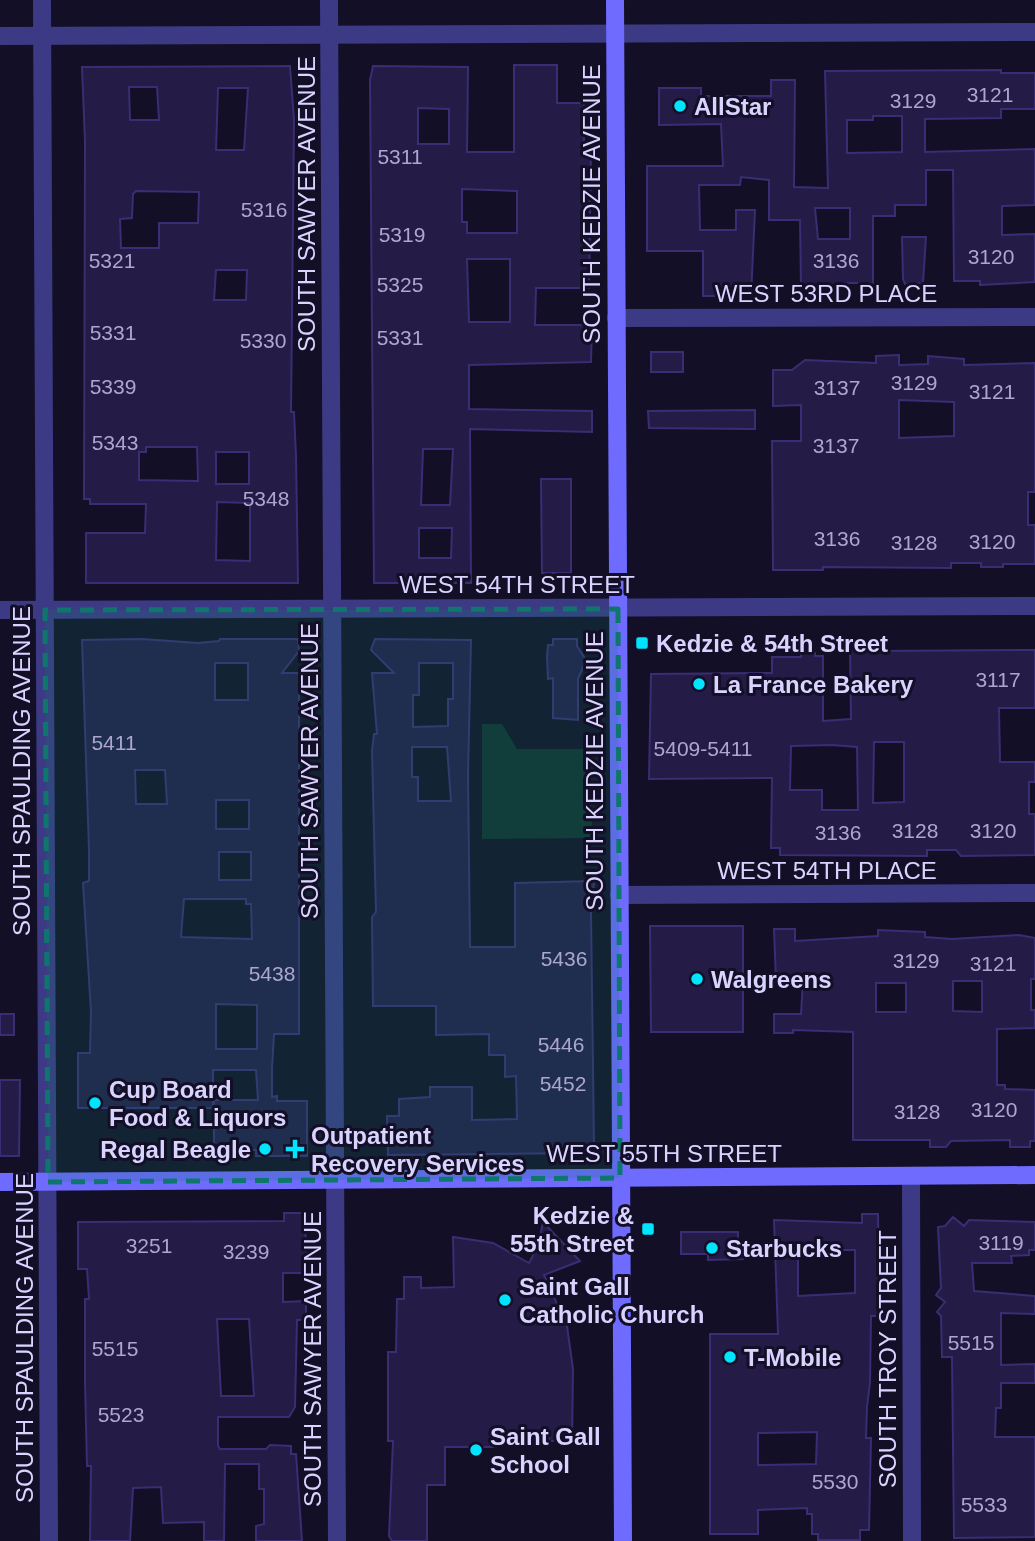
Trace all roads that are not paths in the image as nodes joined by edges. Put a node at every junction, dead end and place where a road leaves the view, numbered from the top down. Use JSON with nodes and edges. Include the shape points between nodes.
{"nodes":[{"id":1,"x":42,"y":0,"type":"edge"},
{"id":2,"x":330,"y":0,"type":"edge"},
{"id":3,"x":615,"y":0,"type":"edge"},
{"id":4,"x":1035,"y":32,"type":"edge"},
{"id":5,"x":615,"y":34,"type":"junction"},
{"id":6,"x":330,"y":35,"type":"junction"},
{"id":7,"x":0,"y":36,"type":"edge"},
{"id":8,"x":43,"y":36,"type":"junction"},
{"id":9,"x":1035,"y":317,"type":"edge"},
{"id":10,"x":617,"y":318,"type":"junction"},
{"id":11,"x":1035,"y":606,"type":"edge"},
{"id":12,"x":332,"y":609,"type":"junction"},
{"id":13,"x":618,"y":609,"type":"junction"},
{"id":14,"x":0,"y":610,"type":"edge"},
{"id":15,"x":45,"y":610,"type":"junction"},
{"id":16,"x":1035,"y":893,"type":"edge"},
{"id":17,"x":619,"y":895,"type":"junction"},
{"id":18,"x":1035,"y":1175,"type":"edge"},
{"id":19,"x":911,"y":1176,"type":"junction"},
{"id":20,"x":620,"y":1178,"type":"junction"},
{"id":21,"x":335,"y":1180,"type":"junction"},
{"id":22,"x":0,"y":1182,"type":"edge"},
{"id":23,"x":48,"y":1182,"type":"junction"},
{"id":24,"x":49,"y":1541,"type":"edge"},
{"id":25,"x":337,"y":1541,"type":"edge"},
{"id":26,"x":623,"y":1541,"type":"edge"},
{"id":27,"x":912,"y":1541,"type":"edge"}],
"edges":[{"from":1,"to":8,"type":"street","name":"SOUTH SPAULDING AVENUE"},
{"from":2,"to":6,"type":"street","name":"SOUTH SAWYER AVENUE"},
{"from":3,"to":5,"type":"main road","name":"SOUTH KEDZIE AVENUE"},
{"from":4,"to":5,"type":"street"},
{"from":5,"to":6,"type":"street"},
{"from":5,"to":10,"type":"main road","name":"SOUTH KEDZIE AVENUE"},
{"from":6,"to":8,"type":"street"},
{"from":6,"to":12,"type":"street","name":"SOUTH SAWYER AVENUE"},
{"from":7,"to":8,"type":"street"},
{"from":8,"to":15,"type":"street","name":"SOUTH SPAULDING AVENUE"},
{"from":9,"to":10,"type":"street","name":"WEST 53RD PLACE"},
{"from":10,"to":13,"type":"main road","name":"SOUTH KEDZIE AVENUE"},
{"from":11,"to":13,"type":"street","name":"WEST 54TH STREET"},
{"from":12,"to":13,"type":"street","name":"WEST 54TH STREET"},
{"from":12,"to":15,"type":"street","name":"WEST 54TH STREET"},
{"from":12,"to":21,"type":"street","name":"SOUTH SAWYER AVENUE"},
{"from":13,"to":17,"type":"main road","name":"SOUTH KEDZIE AVENUE"},
{"from":14,"to":15,"type":"street","name":"WEST 54TH STREET"},
{"from":15,"to":23,"type":"street","name":"SOUTH SPAULDING AVENUE"},
{"from":16,"to":17,"type":"street","name":"WEST 54TH PLACE"},
{"from":17,"to":20,"type":"main road","name":"SOUTH KEDZIE AVENUE"},
{"from":18,"to":19,"type":"main road","name":"WEST 55TH STREET"},
{"from":19,"to":20,"type":"main road","name":"WEST 55TH STREET"},
{"from":19,"to":27,"type":"street","name":"SOUTH TROY STREET"},
{"from":20,"to":21,"type":"main road","name":"WEST 55TH STREET"},
{"from":20,"to":26,"type":"main road","name":"SOUTH KEDZIE AVENUE"},
{"from":21,"to":23,"type":"main road","name":"WEST 55TH STREET"},
{"from":21,"to":25,"type":"street","name":"SOUTH SAWYER AVENUE"},
{"from":22,"to":23,"type":"main road","name":"WEST 55TH STREET"},
{"from":23,"to":24,"type":"street","name":"SOUTH SPAULDING AVENUE"}]}
